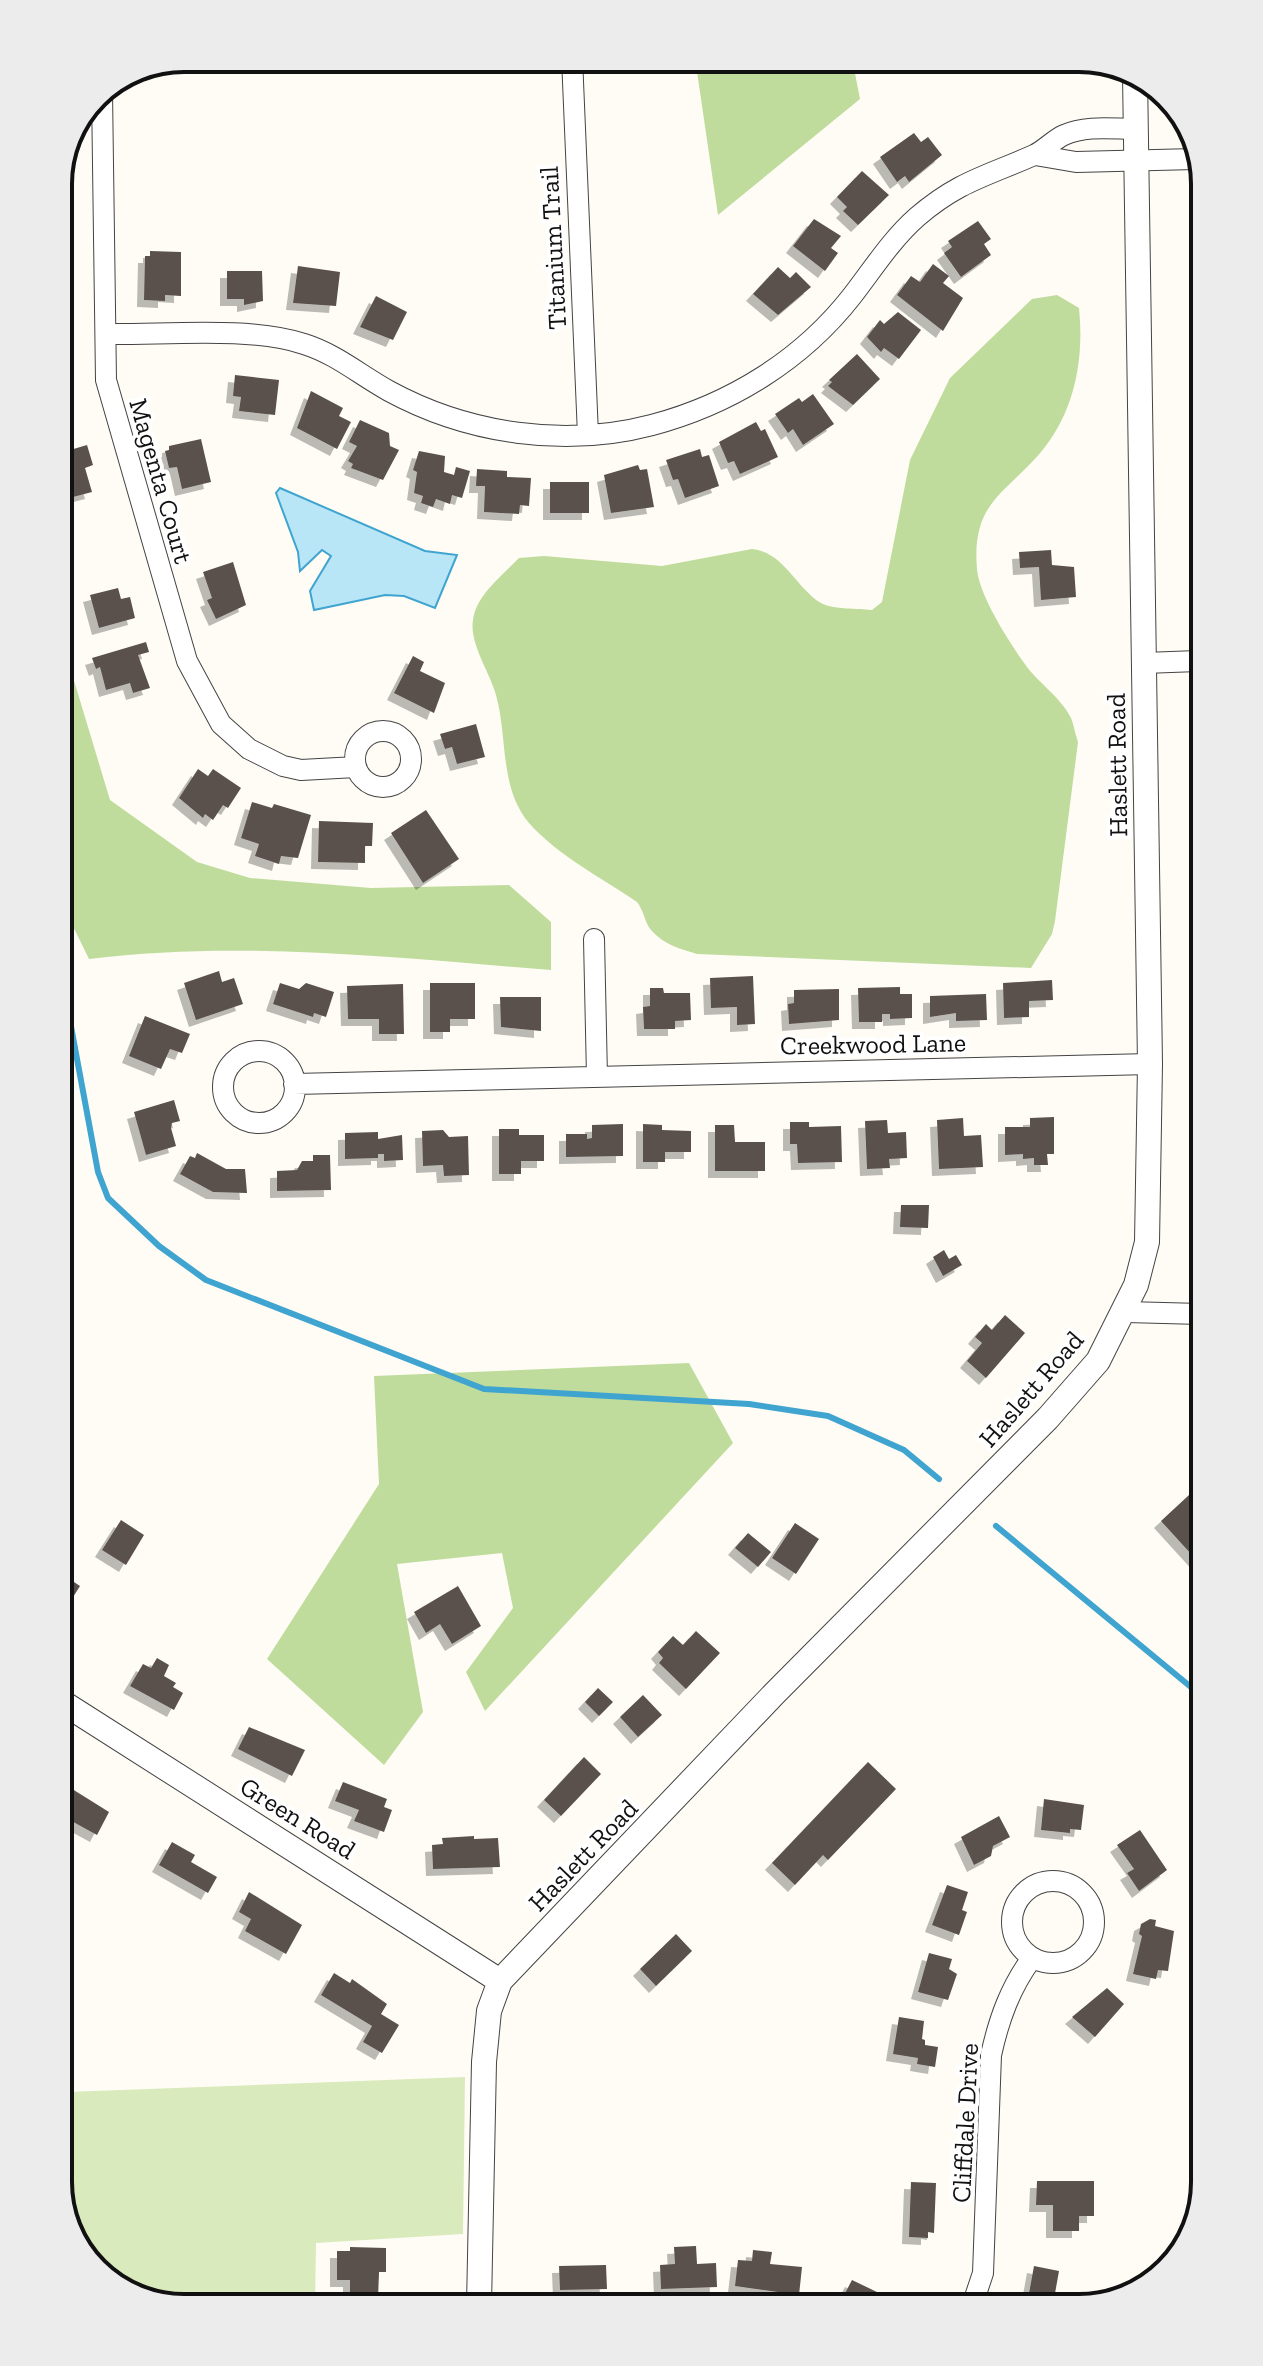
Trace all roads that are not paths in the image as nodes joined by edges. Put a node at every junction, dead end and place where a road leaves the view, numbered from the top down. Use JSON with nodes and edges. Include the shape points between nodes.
{"nodes":[{"id":1,"x":573,"y":72,"type":"edge"},
{"id":2,"x":1135,"y":88,"type":"edge"},
{"id":3,"x":102,"y":108,"type":"edge"},
{"id":4,"x":1136,"y":129,"type":"junction"},
{"id":5,"x":1035,"y":155,"type":"junction"},
{"id":6,"x":1188,"y":159,"type":"edge"},
{"id":7,"x":1136,"y":160,"type":"junction"},
{"id":8,"x":106,"y":334,"type":"junction"},
{"id":9,"x":588,"y":435,"type":"junction"},
{"id":10,"x":1191,"y":661,"type":"edge"},
{"id":11,"x":1144,"y":663,"type":"junction"},
{"id":12,"x":356,"y":767,"type":"dead end"},
{"id":13,"x":594,"y":939,"type":"dead end"},
{"id":14,"x":1150,"y":1064,"type":"junction"},
{"id":15,"x":597,"y":1077,"type":"junction"},
{"id":16,"x":294,"y":1084,"type":"dead end"},
{"id":17,"x":1126,"y":1312,"type":"junction"},
{"id":18,"x":1191,"y":1314,"type":"edge"},
{"id":19,"x":72,"y":1708,"type":"edge"},
{"id":20,"x":1032,"y":1958,"type":"junction"},
{"id":21,"x":500,"y":1981,"type":"junction"},
{"id":22,"x":479,"y":2294,"type":"edge"},
{"id":23,"x":976,"y":2294,"type":"edge"}],
"edges":[{"from":1,"to":9,"type":"street","name":"Titanium Trail"},
{"from":2,"to":4,"type":"street","name":"Haslett Road"},
{"from":3,"to":8,"type":"street","name":"Magenta Court"},
{"from":4,"to":5,"type":"street","via":[[1077,131]]},
{"from":4,"to":7,"type":"street","name":"Haslett Road"},
{"from":5,"to":7,"type":"street","via":[[1061,161]]},
{"from":5,"to":9,"type":"street","via":[[973,178],[934,203],[899,235],[832,320],[761,379],[678,418]]},
{"from":6,"to":7,"type":"street"},
{"from":7,"to":11,"type":"street","name":"Haslett Road"},
{"from":8,"to":9,"type":"street","via":[[284,338],[325,352],[442,415],[527,434]]},
{"from":8,"to":12,"type":"street","name":"Magenta Court","via":[[110,398],[181,642],[202,694],[234,738],[266,759],[301,770]]},
{"from":10,"to":11,"type":"street"},
{"from":11,"to":14,"type":"street","name":"Haslett Road"},
{"from":13,"to":15,"type":"street"},
{"from":14,"to":15,"type":"street","name":"Creekwood Lane"},
{"from":14,"to":17,"type":"street","name":"Haslett Road","via":[[1147,1242]]},
{"from":15,"to":16,"type":"street","name":"Creekwood Lane"},
{"from":17,"to":18,"type":"street"},
{"from":17,"to":21,"type":"street","name":"Haslett Road","via":[[1098,1361],[1048,1418]]},
{"from":19,"to":21,"type":"street","name":"Green Road"},
{"from":20,"to":20,"type":"street","via":[[1014,1933],[1018,1902],[1043,1883],[1074,1887],[1092,1912],[1088,1943],[1063,1962]]},
{"from":20,"to":23,"type":"street","name":"Cliffdale Drive","via":[[1010,1994],[991,2055],[983,2273]]},
{"from":21,"to":22,"type":"street","name":"Haslett Road","via":[[489,2011],[484,2062]]}]}
